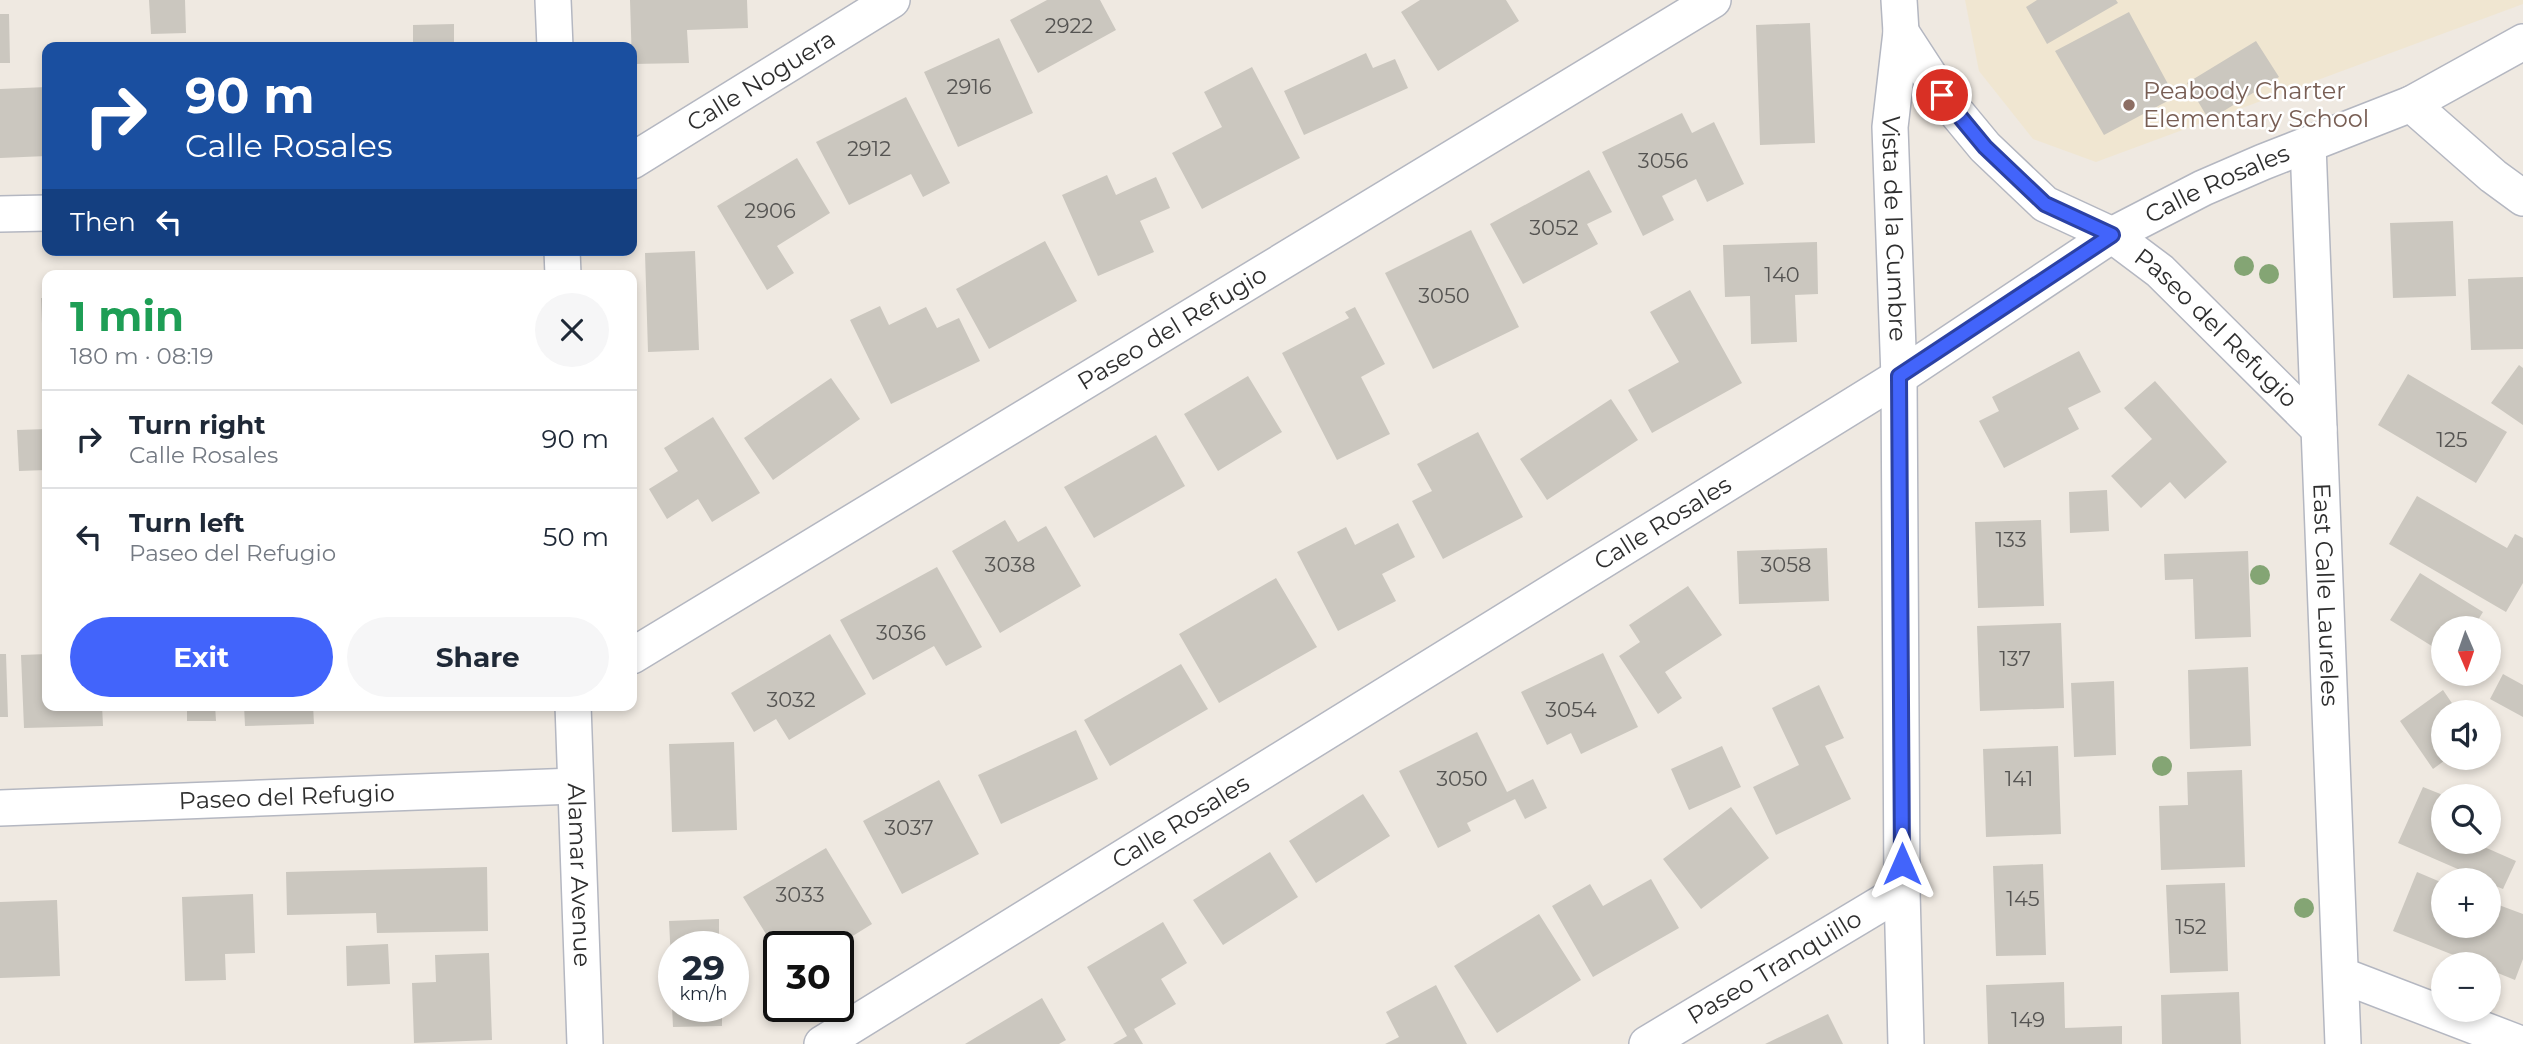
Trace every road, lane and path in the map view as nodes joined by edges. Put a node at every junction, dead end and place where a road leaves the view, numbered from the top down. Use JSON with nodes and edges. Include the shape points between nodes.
{"nodes":[{"id":1,"x":553,"y":0,"type":"edge"},
{"id":2,"x":892,"y":0,"type":"edge"},
{"id":3,"x":1713,"y":0,"type":"edge"},
{"id":4,"x":1900,"y":16,"type":"edge"},
{"id":5,"x":555,"y":42,"type":"edge"},
{"id":6,"x":2523,"y":42,"type":"edge"},
{"id":7,"x":2411,"y":104,"type":"junction"},
{"id":8,"x":2308,"y":145,"type":"junction"},
{"id":9,"x":637,"y":158,"type":"edge"},
{"id":10,"x":2523,"y":198,"type":"edge"},
{"id":11,"x":42,"y":213,"type":"edge"},
{"id":12,"x":0,"y":214,"type":"edge"},
{"id":13,"x":2112,"y":235,"type":"junction"},
{"id":14,"x":1899,"y":376,"type":"junction"},
{"id":15,"x":2319,"y":429,"type":"junction"},
{"id":16,"x":637,"y":653,"type":"edge"},
{"id":17,"x":573,"y":711,"type":"edge"},
{"id":18,"x":575,"y":786,"type":"junction"},
{"id":19,"x":0,"y":808,"type":"edge"},
{"id":20,"x":1902,"y":891,"type":"junction"},
{"id":21,"x":2341,"y":975,"type":"junction"},
{"id":22,"x":585,"y":1044,"type":"edge"},
{"id":23,"x":822,"y":1044,"type":"edge"},
{"id":24,"x":1647,"y":1044,"type":"edge"},
{"id":25,"x":1906,"y":1044,"type":"edge"},
{"id":26,"x":2343,"y":1044,"type":"edge"},
{"id":27,"x":2521,"y":1044,"type":"edge"}],
"edges":[{"from":1,"to":5,"type":"street"},
{"from":2,"to":9,"type":"street","name":"Calle Noguera"},
{"from":3,"to":16,"type":"street","name":"Paseo del Refugio"},
{"from":4,"to":13,"type":"street","name":"Paseo del Refugio","via":[[1942,95],[1985,147],[2045,204]]},
{"from":4,"to":14,"type":"street","name":"Vista de la Cumbre","via":[[1891,127]]},
{"from":6,"to":7,"type":"street","name":"Calle Rosales"},
{"from":7,"to":8,"type":"street","name":"Calle Rosales"},
{"from":7,"to":10,"type":"street"},
{"from":8,"to":13,"type":"street","name":"Calle Rosales","via":[[2203,188]]},
{"from":8,"to":15,"type":"street","name":"East Calle Laureles"},
{"from":11,"to":12,"type":"street"},
{"from":13,"to":14,"type":"street","name":"Calle Rosales"},
{"from":13,"to":15,"type":"street","name":"Paseo del Refugio","via":[[2160,271]]},
{"from":14,"to":20,"type":"street","name":"Vista de la Cumbre"},
{"from":14,"to":23,"type":"street","name":"Calle Rosales"},
{"from":15,"to":21,"type":"street","name":"East Calle Laureles"},
{"from":17,"to":18,"type":"street","name":"Alamar Avenue"},
{"from":18,"to":19,"type":"street","name":"Paseo del Refugio"},
{"from":18,"to":22,"type":"street","name":"Alamar Avenue"},
{"from":20,"to":24,"type":"street","name":"Paseo Tranquillo"},
{"from":20,"to":25,"type":"street","name":"Vista de la Cumbre"},
{"from":21,"to":26,"type":"street","name":"East Calle Laureles"},
{"from":21,"to":27,"type":"street"}]}
